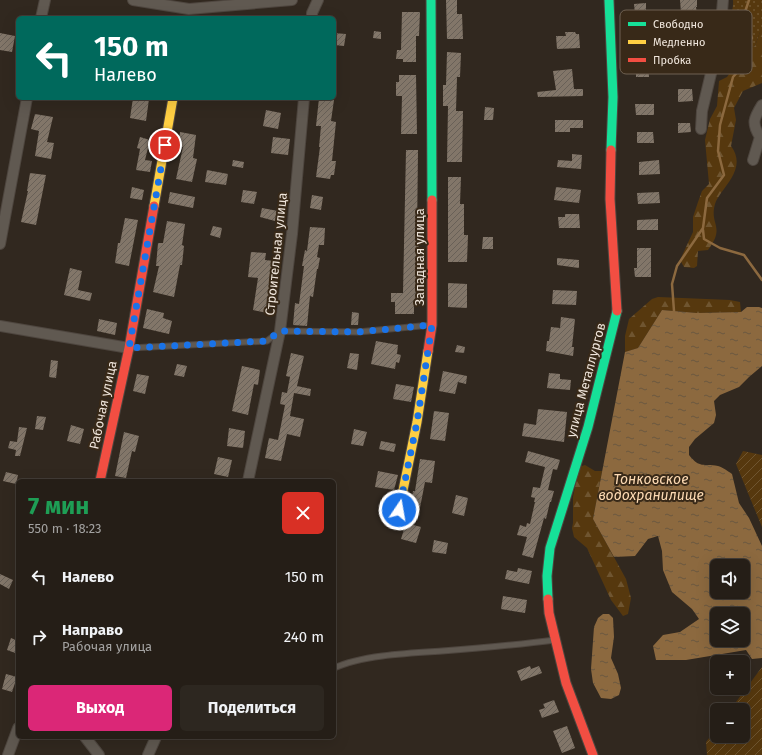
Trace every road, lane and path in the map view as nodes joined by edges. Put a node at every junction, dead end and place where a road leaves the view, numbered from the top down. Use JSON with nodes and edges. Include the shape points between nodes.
{"nodes":[{"id":1,"x":45,"y":0,"type":"edge"},
{"id":2,"x":133,"y":0,"type":"edge"},
{"id":3,"x":292,"y":0,"type":"edge"},
{"id":4,"x":318,"y":0,"type":"edge"},
{"id":5,"x":431,"y":0,"type":"edge"},
{"id":6,"x":609,"y":0,"type":"edge"},
{"id":7,"x":723,"y":0,"type":"edge"},
{"id":8,"x":277,"y":1,"type":"edge"},
{"id":9,"x":722,"y":10,"type":"edge"},
{"id":10,"x":188,"y":13,"type":"edge"},
{"id":11,"x":42,"y":16,"type":"edge"},
{"id":12,"x":312,"y":16,"type":"edge"},
{"id":13,"x":711,"y":74,"type":"edge"},
{"id":14,"x":27,"y":100,"type":"edge"},
{"id":15,"x":173,"y":100,"type":"edge"},
{"id":16,"x":304,"y":100,"type":"edge"},
{"id":17,"x":762,"y":105,"type":"edge"},
{"id":18,"x":701,"y":129,"type":"dead end"},
{"id":19,"x":753,"y":160,"type":"dead end"},
{"id":20,"x":0,"y":244,"type":"edge"},
{"id":21,"x":432,"y":325,"type":"junction"},
{"id":22,"x":0,"y":326,"type":"edge"},
{"id":23,"x":280,"y":331,"type":"junction"},
{"id":24,"x":129,"y":348,"type":"junction"},
{"id":25,"x":100,"y":479,"type":"edge"},
{"id":26,"x":248,"y":479,"type":"edge"},
{"id":27,"x":399,"y":510,"type":"dead end"},
{"id":28,"x":556,"y":640,"type":"junction"},
{"id":29,"x":336,"y":667,"type":"edge"},
{"id":30,"x":16,"y":732,"type":"edge"},
{"id":31,"x":86,"y":739,"type":"edge"},
{"id":32,"x":155,"y":739,"type":"edge"},
{"id":33,"x":8,"y":755,"type":"edge"},
{"id":34,"x":98,"y":755,"type":"edge"},
{"id":35,"x":148,"y":755,"type":"edge"},
{"id":36,"x":593,"y":755,"type":"edge"}],
"edges":[{"from":1,"to":11,"type":"street"},
{"from":2,"to":10,"type":"street"},
{"from":3,"to":8,"type":"street"},
{"from":4,"to":12,"type":"street"},
{"from":5,"to":21,"type":"street","name":"Западная улица"},
{"from":6,"to":28,"type":"street","name":"улица Металлургов","via":[[613,97],[610,199],[617,312],[588,427],[550,548],[547,576],[550,613]]},
{"from":7,"to":9,"type":"street"},
{"from":8,"to":10,"type":"street"},
{"from":13,"to":18,"type":"street","via":[[702,111]]},
{"from":14,"to":20,"type":"street"},
{"from":15,"to":24,"type":"street","name":"Рабочая улица"},
{"from":16,"to":23,"type":"street","name":"Строительная улица"},
{"from":17,"to":19,"type":"street","via":[[754,122],[760,137]]},
{"from":21,"to":23,"type":"lane","via":[[358,332]]},
{"from":21,"to":27,"type":"street","name":"Западная улица","via":[[417,422]]},
{"from":22,"to":24,"type":"street"},
{"from":23,"to":24,"type":"lane","via":[[267,341]]},
{"from":23,"to":26,"type":"street","name":"Строительная улица"},
{"from":24,"to":25,"type":"street","name":"Рабочая улица"},
{"from":28,"to":29,"type":"lane","via":[[512,646],[390,655],[345,663]]},
{"from":28,"to":36,"type":"street","name":"улица Металлургов","via":[[566,683]]},
{"from":30,"to":33,"type":"street"},
{"from":31,"to":34,"type":"street"},
{"from":32,"to":35,"type":"street"}]}
